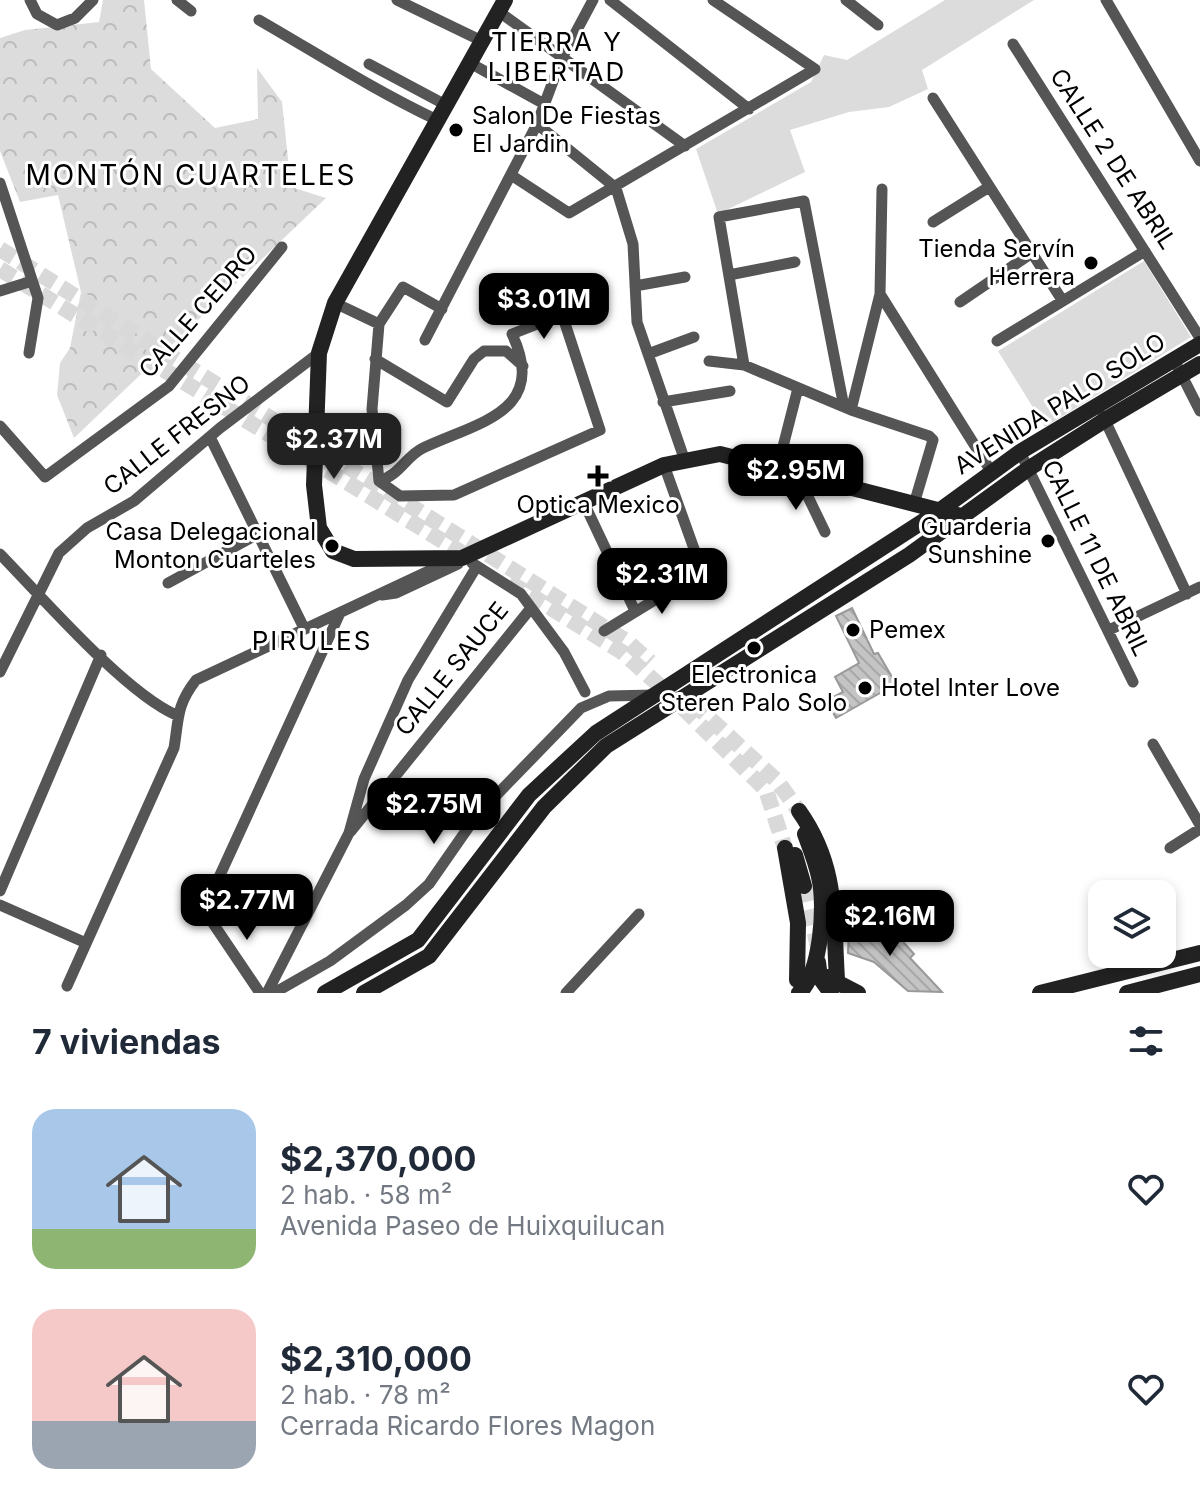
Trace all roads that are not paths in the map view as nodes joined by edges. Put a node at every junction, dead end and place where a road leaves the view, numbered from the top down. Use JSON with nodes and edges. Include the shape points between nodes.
{"nodes":[{"id":1,"x":30,"y":0,"type":"edge"},
{"id":2,"x":93,"y":0,"type":"edge"},
{"id":3,"x":177,"y":0,"type":"edge"},
{"id":4,"x":397,"y":0,"type":"edge"},
{"id":5,"x":593,"y":0,"type":"edge"},
{"id":6,"x":610,"y":0,"type":"edge"},
{"id":7,"x":713,"y":0,"type":"edge"},
{"id":8,"x":846,"y":0,"type":"edge"},
{"id":9,"x":1106,"y":0,"type":"edge"},
{"id":10,"x":502,"y":6,"type":"edge"},
{"id":11,"x":191,"y":11,"type":"dead end"},
{"id":12,"x":259,"y":20,"type":"dead end"},
{"id":13,"x":878,"y":25,"type":"dead end"},
{"id":14,"x":484,"y":42,"type":"junction"},
{"id":15,"x":1013,"y":44,"type":"dead end"},
{"id":16,"x":561,"y":60,"type":"junction"},
{"id":17,"x":470,"y":63,"type":"junction"},
{"id":18,"x":369,"y":64,"type":"dead end"},
{"id":19,"x":933,"y":98,"type":"dead end"},
{"id":20,"x":444,"y":104,"type":"junction"},
{"id":21,"x":546,"y":105,"type":"junction"},
{"id":22,"x":749,"y":109,"type":"junction"},
{"id":23,"x":435,"y":119,"type":"junction"},
{"id":24,"x":537,"y":124,"type":"junction"},
{"id":25,"x":685,"y":146,"type":"junction"},
{"id":26,"x":1200,"y":161,"type":"edge"},
{"id":27,"x":511,"y":175,"type":"junction"},
{"id":28,"x":0,"y":183,"type":"edge"},
{"id":29,"x":989,"y":187,"type":"junction"},
{"id":30,"x":616,"y":188,"type":"junction"},
{"id":31,"x":882,"y":189,"type":"dead end"},
{"id":32,"x":933,"y":222,"type":"dead end"},
{"id":33,"x":282,"y":247,"type":"dead end"},
{"id":34,"x":1145,"y":251,"type":"junction"},
{"id":35,"x":1032,"y":253,"type":"junction"},
{"id":36,"x":795,"y":262,"type":"dead end"},
{"id":37,"x":729,"y":275,"type":"junction"},
{"id":38,"x":685,"y":277,"type":"dead end"},
{"id":39,"x":32,"y":281,"type":"junction"},
{"id":40,"x":635,"y":286,"type":"junction"},
{"id":41,"x":0,"y":291,"type":"edge"},
{"id":42,"x":880,"y":294,"type":"junction"},
{"id":43,"x":556,"y":296,"type":"dead end"},
{"id":44,"x":1062,"y":300,"type":"junction"},
{"id":45,"x":960,"y":302,"type":"dead end"},
{"id":46,"x":335,"y":303,"type":"junction"},
{"id":47,"x":442,"y":309,"type":"junction"},
{"id":48,"x":563,"y":314,"type":"junction"},
{"id":49,"x":379,"y":324,"type":"junction"},
{"id":50,"x":694,"y":337,"type":"dead end"},
{"id":51,"x":425,"y":340,"type":"dead end"},
{"id":52,"x":997,"y":341,"type":"dead end"},
{"id":53,"x":1200,"y":341,"type":"edge"},
{"id":54,"x":29,"y":353,"type":"dead end"},
{"id":55,"x":319,"y":353,"type":"junction"},
{"id":56,"x":648,"y":354,"type":"junction"},
{"id":57,"x":375,"y":359,"type":"junction"},
{"id":58,"x":709,"y":361,"type":"dead end"},
{"id":59,"x":1200,"y":364,"type":"edge"},
{"id":60,"x":744,"y":365,"type":"junction"},
{"id":61,"x":523,"y":366,"type":"junction"},
{"id":62,"x":1178,"y":368,"type":"junction"},
{"id":63,"x":798,"y":388,"type":"junction"},
{"id":64,"x":730,"y":391,"type":"dead end"},
{"id":65,"x":663,"y":402,"type":"junction"},
{"id":66,"x":848,"y":408,"type":"junction"},
{"id":67,"x":1200,"y":411,"type":"edge"},
{"id":68,"x":1101,"y":412,"type":"junction"},
{"id":69,"x":0,"y":426,"type":"edge"},
{"id":70,"x":210,"y":437,"type":"junction"},
{"id":71,"x":1020,"y":452,"type":"junction"},
{"id":72,"x":685,"y":461,"type":"junction"},
{"id":73,"x":664,"y":465,"type":"junction"},
{"id":74,"x":1028,"y":469,"type":"junction"},
{"id":75,"x":777,"y":470,"type":"junction"},
{"id":76,"x":992,"y":473,"type":"junction"},
{"id":77,"x":798,"y":476,"type":"junction"},
{"id":78,"x":379,"y":481,"type":"junction"},
{"id":79,"x":584,"y":503,"type":"junction"},
{"id":80,"x":914,"y":504,"type":"junction"},
{"id":81,"x":939,"y":511,"type":"junction"},
{"id":82,"x":961,"y":516,"type":"junction"},
{"id":83,"x":825,"y":532,"type":"dead end"},
{"id":84,"x":258,"y":534,"type":"junction"},
{"id":85,"x":0,"y":554,"type":"edge"},
{"id":86,"x":470,"y":562,"type":"junction"},
{"id":87,"x":168,"y":583,"type":"dead end"},
{"id":88,"x":1200,"y":587,"type":"edge"},
{"id":89,"x":37,"y":592,"type":"junction"},
{"id":90,"x":1187,"y":594,"type":"junction"},
{"id":91,"x":531,"y":608,"type":"junction"},
{"id":92,"x":635,"y":611,"type":"junction"},
{"id":93,"x":340,"y":613,"type":"junction"},
{"id":94,"x":769,"y":621,"type":"junction"},
{"id":95,"x":304,"y":628,"type":"junction"},
{"id":96,"x":1109,"y":630,"type":"junction"},
{"id":97,"x":604,"y":631,"type":"dead end"},
{"id":98,"x":779,"y":637,"type":"junction"},
{"id":99,"x":5,"y":648,"type":"edge"},
{"id":100,"x":101,"y":655,"type":"junction"},
{"id":101,"x":0,"y":672,"type":"edge"},
{"id":102,"x":1133,"y":682,"type":"dead end"},
{"id":103,"x":585,"y":692,"type":"dead end"},
{"id":104,"x":654,"y":695,"type":"junction"},
{"id":105,"x":176,"y":715,"type":"junction"},
{"id":106,"x":1153,"y":744,"type":"dead end"},
{"id":107,"x":1200,"y":827,"type":"edge"},
{"id":108,"x":349,"y":833,"type":"junction"},
{"id":109,"x":497,"y":838,"type":"junction"},
{"id":110,"x":794,"y":841,"type":"junction"},
{"id":111,"x":512,"y":848,"type":"junction"},
{"id":112,"x":1170,"y":848,"type":"dead end"},
{"id":113,"x":804,"y":886,"type":"tunnel mouth"},
{"id":114,"x":0,"y":891,"type":"edge"},
{"id":115,"x":0,"y":905,"type":"edge"},
{"id":116,"x":639,"y":914,"type":"dead end"},
{"id":117,"x":86,"y":943,"type":"junction"},
{"id":118,"x":1200,"y":953,"type":"edge"},
{"id":119,"x":818,"y":962,"type":"junction"},
{"id":120,"x":1200,"y":974,"type":"edge"},
{"id":121,"x":67,"y":986,"type":"dead end"},
{"id":122,"x":798,"y":986,"type":"edge"},
{"id":123,"x":834,"y":986,"type":"edge"},
{"id":124,"x":358,"y":989,"type":"edge"},
{"id":125,"x":333,"y":991,"type":"edge"},
{"id":126,"x":260,"y":993,"type":"edge"},
{"id":127,"x":267,"y":993,"type":"edge"},
{"id":128,"x":274,"y":993,"type":"edge"},
{"id":129,"x":566,"y":993,"type":"edge"},
{"id":130,"x":783,"y":993,"type":"edge"},
{"id":131,"x":858,"y":993,"type":"edge"},
{"id":132,"x":1040,"y":993,"type":"edge"},
{"id":133,"x":1127,"y":993,"type":"edge"}],
"edges":[{"from":1,"to":2,"type":"street","via":[[37,14],[57,25],[75,18]]},
{"from":3,"to":11,"type":"street"},
{"from":4,"to":14,"type":"street"},
{"from":5,"to":16,"type":"street"},
{"from":6,"to":22,"type":"street"},
{"from":7,"to":22,"type":"street","via":[[815,69]]},
{"from":8,"to":13,"type":"street"},
{"from":9,"to":26,"type":"street"},
{"from":10,"to":14,"type":"main road"},
{"from":10,"to":16,"type":"street"},
{"from":12,"to":23,"type":"street","via":[[369,88]]},
{"from":14,"to":17,"type":"main road"},
{"from":15,"to":34,"type":"street","name":"CALLE 2 DE ABRIL"},
{"from":16,"to":21,"type":"street"},
{"from":16,"to":25,"type":"street"},
{"from":17,"to":20,"type":"main road"},
{"from":17,"to":21,"type":"street"},
{"from":18,"to":20,"type":"street"},
{"from":19,"to":29,"type":"street"},
{"from":20,"to":23,"type":"main road"},
{"from":21,"to":24,"type":"street"},
{"from":22,"to":25,"type":"street"},
{"from":23,"to":46,"type":"main road"},
{"from":24,"to":27,"type":"street"},
{"from":24,"to":30,"type":"street"},
{"from":25,"to":30,"type":"street"},
{"from":27,"to":30,"type":"street","via":[[569,213]]},
{"from":27,"to":47,"type":"street"},
{"from":28,"to":39,"type":"street"},
{"from":29,"to":32,"type":"street"},
{"from":29,"to":35,"type":"street"},
{"from":30,"to":40,"type":"street","via":[[633,244]]},
{"from":31,"to":42,"type":"street"},
{"from":33,"to":69,"type":"street","name":"CALLE CEDRO","via":[[169,386],[45,477]]},
{"from":34,"to":44,"type":"street"},
{"from":34,"to":53,"type":"street","name":"CALLE 2 DE ABRIL"},
{"from":35,"to":44,"type":"street"},
{"from":35,"to":45,"type":"street"},
{"from":36,"to":37,"type":"street"},
{"from":37,"to":60,"type":"street"},
{"from":37,"to":66,"type":"street","via":[[719,217],[804,201]]},
{"from":38,"to":40,"type":"street"},
{"from":39,"to":41,"type":"street"},
{"from":39,"to":54,"type":"street","via":[[38,298]]},
{"from":40,"to":56,"type":"street","via":[[637,322]]},
{"from":42,"to":66,"type":"street"},
{"from":42,"to":76,"type":"street"},
{"from":43,"to":48,"type":"street"},
{"from":44,"to":52,"type":"street"},
{"from":46,"to":49,"type":"street"},
{"from":46,"to":55,"type":"main road"},
{"from":47,"to":49,"type":"street","via":[[403,287]]},
{"from":47,"to":51,"type":"street"},
{"from":48,"to":61,"type":"street","via":[[512,334]]},
{"from":48,"to":78,"type":"street","via":[[600,430],[454,495],[400,496]]},
{"from":49,"to":57,"type":"street"},
{"from":50,"to":56,"type":"street"},
{"from":53,"to":62,"type":"main road","name":"AVENIDA PALO SOLO"},
{"from":55,"to":70,"type":"street","name":"CALLE FRESNO"},
{"from":55,"to":86,"type":"main road","via":[[314,485],[319,528],[333,551],[374,561]]},
{"from":56,"to":65,"type":"street"},
{"from":57,"to":61,"type":"street","via":[[447,402],[484,351],[506,351]]},
{"from":57,"to":78,"type":"street","via":[[372,409]]},
{"from":58,"to":60,"type":"street"},
{"from":59,"to":62,"type":"main road","name":"AVENIDA PALO SOLO"},
{"from":60,"to":63,"type":"street"},
{"from":61,"to":78,"type":"street","via":[[520,392],[502,412],[419,450],[393,477]]},
{"from":62,"to":67,"type":"street"},
{"from":62,"to":68,"type":"main road","name":"AVENIDA PALO SOLO"},
{"from":63,"to":66,"type":"street"},
{"from":63,"to":75,"type":"street"},
{"from":64,"to":65,"type":"street"},
{"from":65,"to":72,"type":"street"},
{"from":66,"to":80,"type":"street","via":[[932,438]]},
{"from":68,"to":71,"type":"main road","name":"AVENIDA PALO SOLO"},
{"from":68,"to":74,"type":"main road","name":"AVENIDA PALO SOLO"},
{"from":68,"to":90,"type":"street"},
{"from":70,"to":84,"type":"street"},
{"from":70,"to":89,"type":"street","name":"CALLE FRESNO","via":[[134,501],[87,528],[59,553]]},
{"from":71,"to":74,"type":"street","name":"CALLE 11 DE ABRIL"},
{"from":71,"to":76,"type":"main road","name":"AVENIDA PALO SOLO"},
{"from":72,"to":73,"type":"main road"},
{"from":72,"to":75,"type":"main road","via":[[720,454]]},
{"from":73,"to":79,"type":"main road"},
{"from":73,"to":92,"type":"street","via":[[702,571]]},
{"from":74,"to":82,"type":"main road","name":"AVENIDA PALO SOLO"},
{"from":74,"to":96,"type":"street","name":"CALLE 11 DE ABRIL"},
{"from":75,"to":77,"type":"main road"},
{"from":76,"to":81,"type":"main road","name":"AVENIDA PALO SOLO"},
{"from":77,"to":80,"type":"main road"},
{"from":77,"to":83,"type":"street"},
{"from":79,"to":86,"type":"main road"},
{"from":79,"to":92,"type":"street"},
{"from":80,"to":81,"type":"main road"},
{"from":81,"to":82,"type":"main road"},
{"from":81,"to":94,"type":"main road","name":"AVENIDA PALO SOLO"},
{"from":82,"to":98,"type":"main road","name":"AVENIDA PALO SOLO"},
{"from":84,"to":87,"type":"street"},
{"from":84,"to":95,"type":"street"},
{"from":85,"to":89,"type":"street"},
{"from":86,"to":91,"type":"street","via":[[521,594]]},
{"from":86,"to":93,"type":"street","via":[[392,585]]},
{"from":86,"to":108,"type":"street","via":[[408,680],[364,779]]},
{"from":88,"to":90,"type":"street"},
{"from":89,"to":99,"type":"street","name":"CALLE FRESNO"},
{"from":89,"to":100,"type":"street"},
{"from":90,"to":96,"type":"street"},
{"from":91,"to":103,"type":"street","via":[[570,661]]},
{"from":91,"to":108,"type":"street","name":"CALLE SAUCE"},
{"from":92,"to":97,"type":"street"},
{"from":93,"to":95,"type":"street"},
{"from":93,"to":126,"type":"street","via":[[204,910]]},
{"from":94,"to":98,"type":"main road"},
{"from":94,"to":104,"type":"main road","name":"AVENIDA PALO SOLO"},
{"from":95,"to":105,"type":"street","via":[[196,680]]},
{"from":96,"to":102,"type":"street","name":"CALLE 11 DE ABRIL"},
{"from":98,"to":111,"type":"main road","name":"AVENIDA PALO SOLO","via":[[596,754]]},
{"from":99,"to":101,"type":"street","name":"CALLE FRESNO"},
{"from":100,"to":105,"type":"street","via":[[153,702]]},
{"from":100,"to":114,"type":"street"},
{"from":104,"to":109,"type":"main road","name":"AVENIDA PALO SOLO","via":[[576,748],[538,785]]},
{"from":104,"to":128,"type":"street","via":[[609,696],[581,708],[477,815],[429,884],[330,961]]},
{"from":105,"to":117,"type":"street","via":[[174,748]]},
{"from":106,"to":107,"type":"street"},
{"from":107,"to":112,"type":"street"},
{"from":108,"to":127,"type":"street"},
{"from":109,"to":111,"type":"main road"},
{"from":109,"to":124,"type":"main road","name":"AVENIDA PALO SOLO","via":[[427,931]]},
{"from":110,"to":113,"type":"main road"},
{"from":110,"to":119,"type":"main road","bridge":true,"via":[[820,879]]},
{"from":110,"to":122,"type":"main road"},
{"from":110,"to":123,"type":"main road","via":[[799,811],[814,832],[831,876]]},
{"from":111,"to":124,"type":"main road","name":"AVENIDA PALO SOLO","via":[[429,956]]},
{"from":115,"to":117,"type":"street"},
{"from":116,"to":129,"type":"street"},
{"from":117,"to":121,"type":"street"},
{"from":118,"to":132,"type":"main road"},
{"from":119,"to":122,"type":"main road","bridge":true,"via":[[807,986]]},
{"from":119,"to":123,"type":"main road","bridge":true,"via":[[820,978]]},
{"from":120,"to":133,"type":"main road"},
{"from":122,"to":123,"type":"main road","via":[[817,975]]},
{"from":122,"to":130,"type":"main road"},
{"from":123,"to":131,"type":"main road"},
{"from":124,"to":125,"type":"main road"}]}
